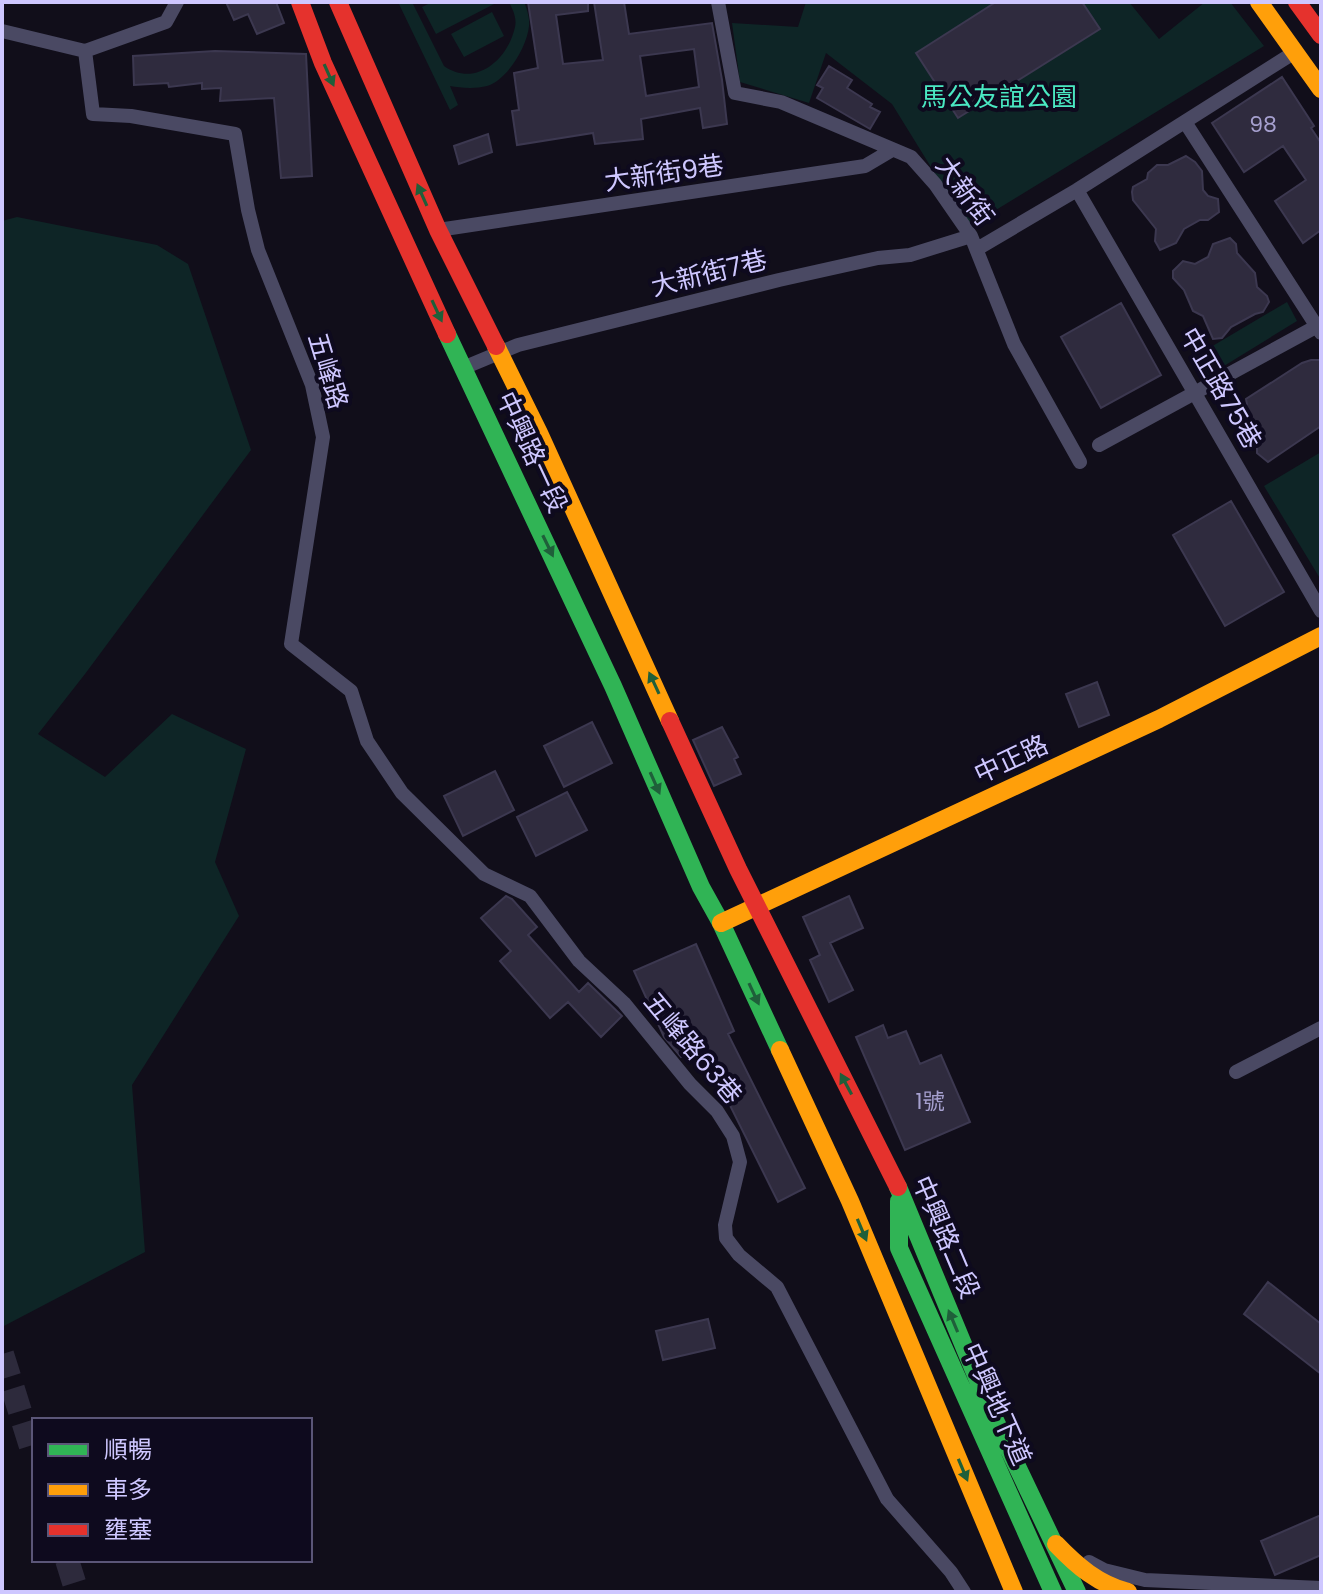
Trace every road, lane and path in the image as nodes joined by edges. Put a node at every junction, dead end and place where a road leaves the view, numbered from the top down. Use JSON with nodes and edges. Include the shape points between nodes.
{"nodes":[{"id":1,"x":177,"y":2,"type":"edge"},
{"id":2,"x":300,"y":2,"type":"edge"},
{"id":3,"x":338,"y":2,"type":"edge"},
{"id":4,"x":718,"y":2,"type":"edge"},
{"id":5,"x":1259,"y":2,"type":"edge"},
{"id":6,"x":1297,"y":2,"type":"edge"},
{"id":7,"x":2,"y":31,"type":"edge"},
{"id":8,"x":1321,"y":35,"type":"edge"},
{"id":9,"x":85,"y":51,"type":"junction"},
{"id":10,"x":1295,"y":52,"type":"junction"},
{"id":11,"x":1321,"y":89,"type":"edge"},
{"id":12,"x":1185,"y":122,"type":"junction"},
{"id":13,"x":892,"y":150,"type":"junction"},
{"id":14,"x":1077,"y":190,"type":"junction"},
{"id":15,"x":438,"y":230,"type":"junction"},
{"id":16,"x":974,"y":243,"type":"junction"},
{"id":17,"x":1320,"y":328,"type":"edge"},
{"id":18,"x":500,"y":352,"type":"junction"},
{"id":19,"x":463,"y":368,"type":"junction"},
{"id":20,"x":1195,"y":392,"type":"junction"},
{"id":21,"x":1099,"y":445,"type":"dead end"},
{"id":22,"x":1080,"y":462,"type":"dead end"},
{"id":23,"x":1321,"y":611,"type":"edge"},
{"id":24,"x":1321,"y":636,"type":"edge"},
{"id":25,"x":402,"y":793,"type":"joint"},
{"id":26,"x":757,"y":906,"type":"junction"},
{"id":27,"x":721,"y":923,"type":"junction"},
{"id":28,"x":1321,"y":1028,"type":"edge"},
{"id":29,"x":1236,"y":1072,"type":"dead end"},
{"id":30,"x":899,"y":1189,"type":"junction"},
{"id":31,"x":1052,"y":1537,"type":"junction"},
{"id":32,"x":1321,"y":1588,"type":"edge"},
{"id":33,"x":964,"y":1592,"type":"edge"},
{"id":34,"x":1014,"y":1592,"type":"edge"},
{"id":35,"x":1053,"y":1592,"type":"edge"},
{"id":36,"x":1077,"y":1592,"type":"edge"},
{"id":37,"x":1128,"y":1592,"type":"edge"}],
"edges":[{"from":1,"to":9,"type":"street","via":[[166,22]]},
{"from":2,"to":19,"type":"main road","name":"中興路一段","one_way":true},
{"from":15,"to":3,"type":"main road","name":"中興路一段","one_way":true},
{"from":4,"to":13,"type":"street","name":"大新街","via":[[735,93],[781,102]]},
{"from":5,"to":10,"type":"main road"},
{"from":6,"to":8,"type":"main road"},
{"from":7,"to":9,"type":"street"},
{"from":9,"to":25,"type":"street","name":"五峰路","via":[[93,114],[235,134],[258,250],[312,385],[323,437],[291,644],[351,691],[367,741]]},
{"from":10,"to":11,"type":"main road"},
{"from":10,"to":12,"type":"street","name":"大新街7巷"},
{"from":12,"to":14,"type":"street","name":"大新街7巷"},
{"from":12,"to":17,"type":"street"},
{"from":13,"to":15,"type":"street","name":"大新街9巷","via":[[865,166]]},
{"from":13,"to":16,"type":"street","name":"大新街","via":[[911,157],[927,175]]},
{"from":14,"to":16,"type":"street","name":"大新街7巷"},
{"from":14,"to":20,"type":"street","name":"中正路75巷"},
{"from":15,"to":18,"type":"main road","name":"中興路一段"},
{"from":16,"to":18,"type":"street","name":"大新街7巷","via":[[779,280]]},
{"from":16,"to":22,"type":"street","name":"大新街","via":[[1014,344]]},
{"from":17,"to":20,"type":"street"},
{"from":18,"to":19,"type":"street","name":"大新街7巷"},
{"from":26,"to":18,"type":"main road","name":"中興路一段","one_way":true},
{"from":19,"to":27,"type":"main road","name":"中興路一段","one_way":true},
{"from":20,"to":21,"type":"street"},
{"from":20,"to":23,"type":"street","name":"中正路75巷"},
{"from":24,"to":26,"type":"main road","name":"中正路","via":[[1159,719]]},
{"from":25,"to":33,"type":"street","name":"五峰路63巷","via":[[484,874],[530,896],[579,961],[624,1003],[717,1111],[733,1136],[740,1162],[726,1238],[777,1287],[887,1499]]},
{"from":26,"to":27,"type":"main road","name":"中正路"},
{"from":30,"to":26,"type":"main road","name":"中興路二段","one_way":true},
{"from":27,"to":34,"type":"main road","one_way":true,"via":[[850,1201]]},
{"from":28,"to":29,"type":"street"},
{"from":31,"to":30,"type":"main road","name":"中興路二段","one_way":true,"via":[[992,1414]]},
{"from":30,"to":35,"type":"main road","name":"中興地下道","via":[[899,1248]]},
{"from":31,"to":32,"type":"street","via":[[1104,1570],[1134,1579]]},
{"from":31,"to":36,"type":"main road","name":"中興路二段"},
{"from":31,"to":37,"type":"main road","via":[[1071,1561]]}]}
